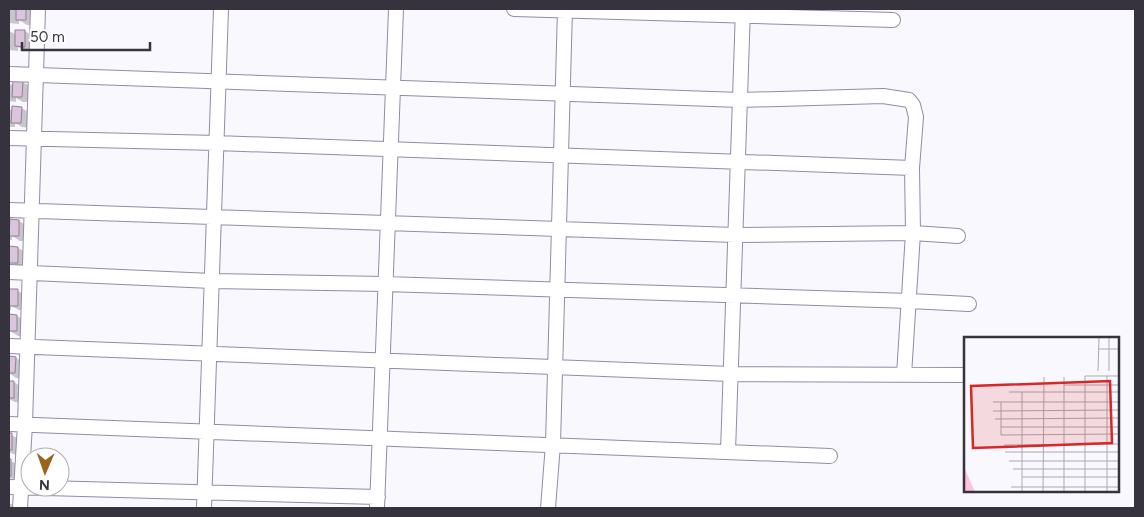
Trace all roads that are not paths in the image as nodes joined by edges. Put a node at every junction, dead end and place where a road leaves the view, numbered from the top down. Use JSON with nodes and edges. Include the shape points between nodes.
{"nodes":[{"id":1,"x":38,"y":9,"type":"edge"},
{"id":2,"x":221,"y":9,"type":"edge"},
{"id":3,"x":396,"y":9,"type":"edge"},
{"id":4,"x":514,"y":9,"type":"edge"},
{"id":5,"x":565,"y":9,"type":"edge"},
{"id":6,"x":743,"y":12,"type":"edge"},
{"id":7,"x":892,"y":20,"type":"dead end"},
{"id":8,"x":9,"y":74,"type":"edge"},
{"id":9,"x":36,"y":75,"type":"junction"},
{"id":10,"x":219,"y":82,"type":"junction"},
{"id":11,"x":393,"y":88,"type":"junction"},
{"id":12,"x":564,"y":94,"type":"junction"},
{"id":13,"x":740,"y":100,"type":"junction"},
{"id":14,"x":9,"y":138,"type":"edge"},
{"id":15,"x":34,"y":139,"type":"junction"},
{"id":16,"x":217,"y":143,"type":"junction"},
{"id":17,"x":391,"y":149,"type":"junction"},
{"id":18,"x":562,"y":156,"type":"junction"},
{"id":19,"x":738,"y":161,"type":"junction"},
{"id":20,"x":912,"y":168,"type":"junction"},
{"id":21,"x":9,"y":210,"type":"edge"},
{"id":22,"x":32,"y":211,"type":"junction"},
{"id":23,"x":214,"y":217,"type":"junction"},
{"id":24,"x":387,"y":223,"type":"junction"},
{"id":25,"x":559,"y":229,"type":"junction"},
{"id":26,"x":913,"y":233,"type":"junction"},
{"id":27,"x":735,"y":235,"type":"junction"},
{"id":28,"x":958,"y":236,"type":"dead end"},
{"id":29,"x":9,"y":272,"type":"edge"},
{"id":30,"x":30,"y":273,"type":"junction"},
{"id":31,"x":212,"y":281,"type":"junction"},
{"id":32,"x":385,"y":284,"type":"junction"},
{"id":33,"x":558,"y":290,"type":"junction"},
{"id":34,"x":733,"y":296,"type":"junction"},
{"id":35,"x":910,"y":301,"type":"junction"},
{"id":36,"x":968,"y":304,"type":"dead end"},
{"id":37,"x":9,"y":346,"type":"edge"},
{"id":38,"x":27,"y":346,"type":"junction"},
{"id":39,"x":210,"y":353,"type":"junction"},
{"id":40,"x":382,"y":360,"type":"junction"},
{"id":41,"x":556,"y":367,"type":"junction"},
{"id":42,"x":731,"y":374,"type":"junction"},
{"id":43,"x":904,"y":375,"type":"junction"},
{"id":44,"x":964,"y":375,"type":"edge"},
{"id":45,"x":9,"y":424,"type":"edge"},
{"id":46,"x":25,"y":424,"type":"junction"},
{"id":47,"x":208,"y":431,"type":"junction"},
{"id":48,"x":380,"y":438,"type":"junction"},
{"id":49,"x":553,"y":444,"type":"junction"},
{"id":50,"x":728,"y":452,"type":"junction"},
{"id":51,"x":830,"y":456,"type":"dead end"},
{"id":52,"x":15,"y":487,"type":"edge"},
{"id":53,"x":205,"y":492,"type":"junction"},
{"id":54,"x":377,"y":503,"type":"edge"},
{"id":55,"x":20,"y":508,"type":"edge"},
{"id":56,"x":204,"y":508,"type":"edge"},
{"id":57,"x":548,"y":508,"type":"edge"}],
"edges":[{"from":1,"to":9,"type":"street"},
{"from":2,"to":10,"type":"street"},
{"from":3,"to":11,"type":"street"},
{"from":4,"to":5,"type":"street"},
{"from":5,"to":6,"type":"street"},
{"from":5,"to":12,"type":"street"},
{"from":6,"to":7,"type":"street"},
{"from":6,"to":13,"type":"street"},
{"from":8,"to":9,"type":"street"},
{"from":9,"to":10,"type":"street"},
{"from":9,"to":15,"type":"street"},
{"from":10,"to":11,"type":"street"},
{"from":10,"to":16,"type":"street"},
{"from":11,"to":12,"type":"street"},
{"from":11,"to":17,"type":"street"},
{"from":12,"to":13,"type":"street"},
{"from":12,"to":18,"type":"street"},
{"from":13,"to":19,"type":"street"},
{"from":13,"to":20,"type":"street","via":[[883,96],[909,100],[916,116]]},
{"from":14,"to":15,"type":"street"},
{"from":15,"to":16,"type":"street"},
{"from":15,"to":22,"type":"street"},
{"from":16,"to":17,"type":"street"},
{"from":16,"to":23,"type":"street"},
{"from":17,"to":18,"type":"street"},
{"from":17,"to":24,"type":"street"},
{"from":18,"to":19,"type":"street"},
{"from":18,"to":25,"type":"street"},
{"from":19,"to":20,"type":"street"},
{"from":19,"to":27,"type":"street"},
{"from":20,"to":26,"type":"street"},
{"from":21,"to":22,"type":"street"},
{"from":22,"to":23,"type":"street"},
{"from":22,"to":30,"type":"street"},
{"from":23,"to":24,"type":"street"},
{"from":23,"to":31,"type":"street"},
{"from":24,"to":25,"type":"street"},
{"from":24,"to":32,"type":"street"},
{"from":25,"to":27,"type":"street"},
{"from":25,"to":33,"type":"street"},
{"from":26,"to":27,"type":"street"},
{"from":26,"to":28,"type":"street"},
{"from":26,"to":35,"type":"street"},
{"from":27,"to":34,"type":"street"},
{"from":29,"to":30,"type":"street"},
{"from":30,"to":31,"type":"street"},
{"from":30,"to":38,"type":"street"},
{"from":31,"to":32,"type":"street"},
{"from":31,"to":39,"type":"street"},
{"from":32,"to":33,"type":"street"},
{"from":32,"to":40,"type":"street"},
{"from":33,"to":34,"type":"street"},
{"from":33,"to":41,"type":"street"},
{"from":34,"to":35,"type":"street"},
{"from":34,"to":42,"type":"street"},
{"from":35,"to":36,"type":"street"},
{"from":35,"to":43,"type":"street"},
{"from":37,"to":38,"type":"street"},
{"from":38,"to":39,"type":"street"},
{"from":38,"to":46,"type":"street"},
{"from":39,"to":40,"type":"street"},
{"from":39,"to":47,"type":"street"},
{"from":40,"to":41,"type":"street"},
{"from":40,"to":48,"type":"street"},
{"from":41,"to":42,"type":"street"},
{"from":41,"to":49,"type":"street"},
{"from":42,"to":43,"type":"street"},
{"from":42,"to":50,"type":"street"},
{"from":43,"to":44,"type":"street"},
{"from":45,"to":46,"type":"street"},
{"from":46,"to":47,"type":"street"},
{"from":46,"to":52,"type":"street"},
{"from":47,"to":48,"type":"street"},
{"from":47,"to":53,"type":"street"},
{"from":48,"to":49,"type":"street"},
{"from":48,"to":54,"type":"street"},
{"from":49,"to":50,"type":"street"},
{"from":49,"to":57,"type":"street"},
{"from":50,"to":51,"type":"street"},
{"from":52,"to":53,"type":"street"},
{"from":52,"to":55,"type":"street"},
{"from":53,"to":54,"type":"street"},
{"from":53,"to":56,"type":"street"}]}
